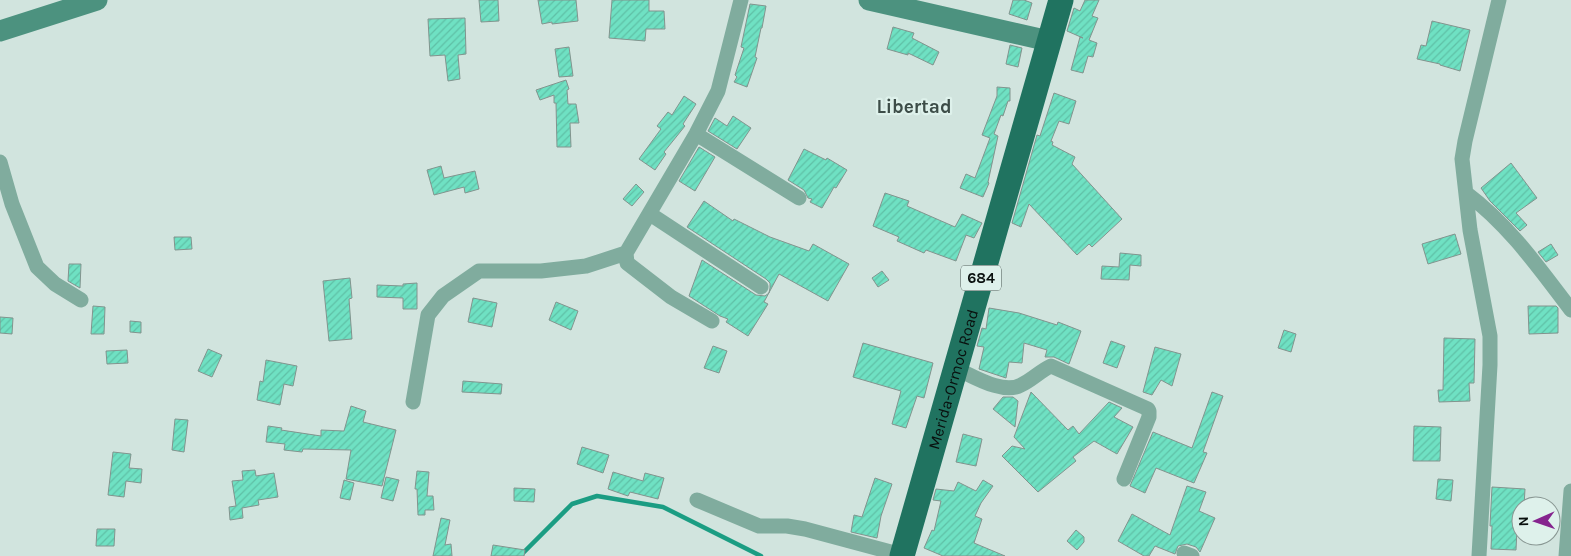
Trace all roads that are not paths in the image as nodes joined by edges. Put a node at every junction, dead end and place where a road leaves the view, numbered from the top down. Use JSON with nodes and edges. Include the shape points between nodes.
{"nodes":[{"id":1,"x":97,"y":0,"type":"edge"},
{"id":2,"x":741,"y":0,"type":"edge"},
{"id":3,"x":870,"y":0,"type":"edge"},
{"id":4,"x":1061,"y":0,"type":"edge"},
{"id":5,"x":1499,"y":0,"type":"edge"},
{"id":6,"x":0,"y":31,"type":"edge"},
{"id":7,"x":1049,"y":41,"type":"junction"},
{"id":8,"x":696,"y":134,"type":"junction"},
{"id":9,"x":0,"y":162,"type":"edge"},
{"id":10,"x":1466,"y":193,"type":"junction"},
{"id":11,"x":799,"y":198,"type":"dead end"},
{"id":12,"x":650,"y":214,"type":"junction"},
{"id":13,"x":626,"y":253,"type":"junction"},
{"id":14,"x":761,"y":288,"type":"dead end"},
{"id":15,"x":81,"y":300,"type":"dead end"},
{"id":16,"x":1571,"y":310,"type":"edge"},
{"id":17,"x":712,"y":321,"type":"dead end"},
{"id":18,"x":955,"y":368,"type":"junction"},
{"id":19,"x":413,"y":402,"type":"dead end"},
{"id":20,"x":1124,"y":479,"type":"dead end"},
{"id":21,"x":1571,"y":491,"type":"edge"},
{"id":22,"x":696,"y":500,"type":"dead end"},
{"id":23,"x":902,"y":556,"type":"edge"},
{"id":24,"x":1479,"y":556,"type":"edge"},
{"id":25,"x":1566,"y":556,"type":"edge"}],
"edges":[{"from":1,"to":6,"type":"main road"},
{"from":2,"to":8,"type":"street","via":[[718,91]]},
{"from":3,"to":7,"type":"main road"},
{"from":4,"to":7,"type":"highway","name":"Merida-Ormoc Road","number":"684"},
{"from":5,"to":10,"type":"street","via":[[1465,141],[1462,159]]},
{"from":7,"to":18,"type":"highway","name":"Merida-Ormoc Road","number":"684"},
{"from":8,"to":11,"type":"street"},
{"from":8,"to":12,"type":"street"},
{"from":9,"to":15,"type":"street","via":[[12,204],[37,267],[55,284]]},
{"from":10,"to":16,"type":"street","via":[[1485,207],[1522,245]]},
{"from":10,"to":24,"type":"street","via":[[1490,336]]},
{"from":12,"to":13,"type":"street"},
{"from":12,"to":14,"type":"street"},
{"from":13,"to":17,"type":"street","via":[[627,263],[671,297]]},
{"from":13,"to":19,"type":"street","via":[[586,266],[479,272],[443,296],[428,315]]},
{"from":18,"to":20,"type":"street","via":[[1012,389],[1051,366],[1148,409],[1149,417]]},
{"from":18,"to":23,"type":"highway","name":"Merida-Ormoc Road","number":"684"},
{"from":21,"to":25,"type":"street"},
{"from":22,"to":23,"type":"street","via":[[759,526],[805,528]]}]}
